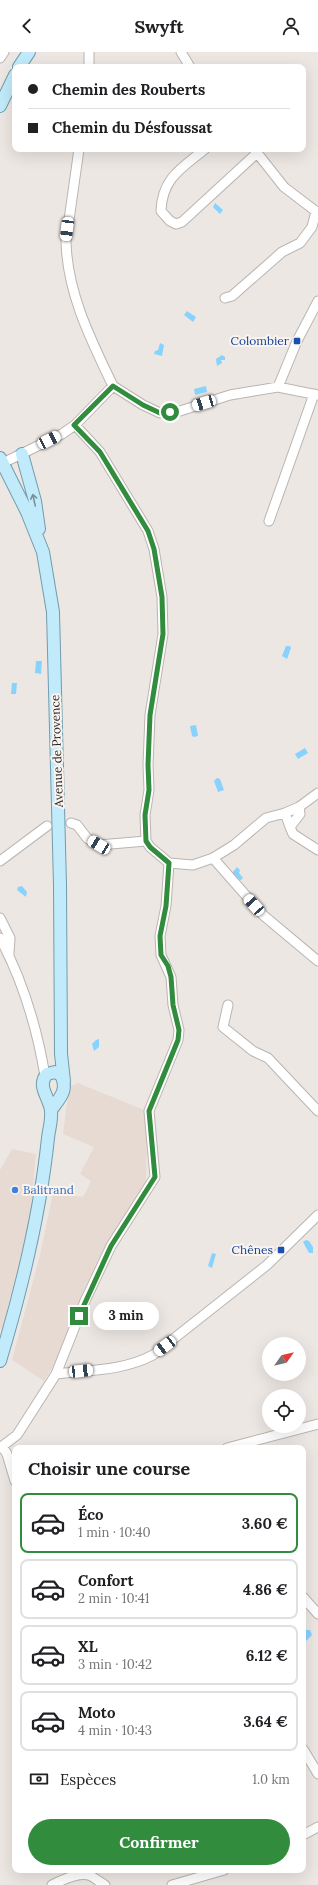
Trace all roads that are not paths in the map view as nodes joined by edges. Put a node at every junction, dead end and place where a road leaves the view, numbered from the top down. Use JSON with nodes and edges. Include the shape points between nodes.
{"nodes":[{"id":1,"x":4,"y":52,"type":"edge"},
{"id":2,"x":29,"y":52,"type":"edge"},
{"id":3,"x":90,"y":52,"type":"edge"},
{"id":4,"x":182,"y":52,"type":"edge"},
{"id":5,"x":0,"y":58,"type":"edge"},
{"id":6,"x":21,"y":64,"type":"edge"},
{"id":7,"x":88,"y":64,"type":"edge"},
{"id":8,"x":188,"y":64,"type":"edge"},
{"id":9,"x":12,"y":81,"type":"edge"},
{"id":10,"x":0,"y":106,"type":"edge"},
{"id":11,"x":79,"y":152,"type":"edge"},
{"id":12,"x":201,"y":152,"type":"edge"},
{"id":13,"x":253,"y":152,"type":"edge"},
{"id":14,"x":257,"y":152,"type":"edge"},
{"id":15,"x":317,"y":212,"type":"edge"},
{"id":16,"x":225,"y":298,"type":"dead end"},
{"id":17,"x":318,"y":301,"type":"edge"},
{"id":18,"x":113,"y":386,"type":"junction"},
{"id":19,"x":278,"y":387,"type":"junction"},
{"id":20,"x":316,"y":394,"type":"edge"},
{"id":21,"x":74,"y":425,"type":"junction"},
{"id":22,"x":22,"y":454,"type":"junction"},
{"id":23,"x":5,"y":459,"type":"edge"},
{"id":24,"x":269,"y":521,"type":"dead end"},
{"id":25,"x":42,"y":552,"type":"junction"},
{"id":26,"x":318,"y":793,"type":"edge"},
{"id":27,"x":299,"y":807,"type":"junction"},
{"id":28,"x":285,"y":813,"type":"junction"},
{"id":29,"x":71,"y":823,"type":"dead end"},
{"id":30,"x":47,"y":826,"type":"dead end"},
{"id":31,"x":290,"y":828,"type":"junction"},
{"id":32,"x":146,"y":841,"type":"junction"},
{"id":33,"x":318,"y":850,"type":"edge"},
{"id":34,"x":213,"y":858,"type":"junction"},
{"id":35,"x":0,"y":861,"type":"edge"},
{"id":36,"x":169,"y":863,"type":"junction"},
{"id":37,"x":0,"y":918,"type":"edge"},
{"id":38,"x":0,"y":938,"type":"edge"},
{"id":39,"x":9,"y":954,"type":"junction"},
{"id":40,"x":318,"y":961,"type":"edge"},
{"id":41,"x":228,"y":1005,"type":"dead end"},
{"id":42,"x":61,"y":1054,"type":"junction"},
{"id":43,"x":48,"y":1071,"type":"junction"},
{"id":44,"x":64,"y":1081,"type":"junction"},
{"id":45,"x":53,"y":1098,"type":"junction"},
{"id":46,"x":318,"y":1111,"type":"edge"},
{"id":47,"x":318,"y":1215,"type":"edge"},
{"id":48,"x":0,"y":1361,"type":"edge"},
{"id":49,"x":56,"y":1374,"type":"junction"},
{"id":50,"x":318,"y":1424,"type":"edge"},
{"id":51,"x":238,"y":1445,"type":"edge"},
{"id":52,"x":1,"y":1447,"type":"edge"},
{"id":53,"x":12,"y":1471,"type":"edge"},
{"id":54,"x":306,"y":1600,"type":"edge"},
{"id":55,"x":318,"y":1614,"type":"edge"},
{"id":56,"x":306,"y":1756,"type":"edge"},
{"id":57,"x":318,"y":1774,"type":"edge"},
{"id":58,"x":318,"y":1827,"type":"edge"},
{"id":59,"x":306,"y":1833,"type":"edge"},
{"id":60,"x":214,"y":1873,"type":"edge"},
{"id":61,"x":52,"y":1885,"type":"edge"},
{"id":62,"x":105,"y":1885,"type":"edge"},
{"id":63,"x":172,"y":1885,"type":"edge"}],
"edges":[{"from":1,"to":5,"type":"street"},
{"from":2,"to":6,"type":"main road"},
{"from":3,"to":7,"type":"street"},
{"from":4,"to":8,"type":"street"},
{"from":9,"to":10,"type":"main road"},
{"from":11,"to":18,"type":"street","via":[[66,256],[85,328]]},
{"from":12,"to":13,"type":"street","via":[[178,172],[164,191],[162,211],[176,224],[182,222]]},
{"from":14,"to":15,"type":"street","via":[[284,187]]},
{"from":15,"to":16,"type":"street","via":[[312,227],[300,243],[282,252],[232,296]]},
{"from":17,"to":19,"type":"street"},
{"from":18,"to":19,"type":"street","via":[[160,413],[241,393]]},
{"from":18,"to":21,"type":"street"},
{"from":19,"to":20,"type":"street"},
{"from":20,"to":24,"type":"street"},
{"from":21,"to":22,"type":"street","via":[[62,434]]},
{"from":21,"to":32,"type":"street","via":[[100,452],[148,531],[154,549],[162,597],[163,634],[150,715]]},
{"from":22,"to":23,"type":"street"},
{"from":25,"to":22,"type":"main road","one_way":true,"via":[[35,501]]},
{"from":23,"to":25,"type":"main road","name":"Avenue de Provence"},
{"from":25,"to":42,"type":"main road","name":"Avenue de Provence","via":[[53,612],[61,932]]},
{"from":26,"to":27,"type":"street"},
{"from":27,"to":28,"type":"street"},
{"from":27,"to":31,"type":"street","via":[[300,814]]},
{"from":28,"to":31,"type":"street"},
{"from":28,"to":34,"type":"street","via":[[266,818],[234,845]]},
{"from":29,"to":32,"type":"street","via":[[77,825],[87,838],[99,845]]},
{"from":30,"to":35,"type":"street"},
{"from":31,"to":33,"type":"street","via":[[293,834]]},
{"from":32,"to":36,"type":"street"},
{"from":34,"to":36,"type":"street","via":[[193,865]]},
{"from":34,"to":40,"type":"street","via":[[264,915]]},
{"from":36,"to":49,"type":"street","via":[[166,906],[160,936],[161,955],[171,977],[173,1005],[179,1030],[178,1040],[149,1111],[155,1177],[111,1246],[85,1301]]},
{"from":37,"to":39,"type":"street","via":[[10,938]]},
{"from":38,"to":39,"type":"street"},
{"from":39,"to":43,"type":"street","via":[[23,986]]},
{"from":41,"to":46,"type":"street","via":[[223,1027],[253,1051],[268,1058]]},
{"from":42,"to":43,"type":"main road","name":"Avenue de Provence"},
{"from":42,"to":44,"type":"main road","name":"Avenue de Provence"},
{"from":43,"to":44,"type":"main road","via":[[60,1076]]},
{"from":43,"to":45,"type":"main road","via":[[43,1091]]},
{"from":44,"to":45,"type":"main road","via":[[63,1094]]},
{"from":45,"to":48,"type":"main road","via":[[44,1174],[29,1258]]},
{"from":47,"to":49,"type":"street","via":[[267,1264],[153,1355],[125,1367]]},
{"from":49,"to":52,"type":"street","via":[[17,1435]]},
{"from":50,"to":51,"type":"street"},
{"from":52,"to":53,"type":"street","via":[[7,1454]]},
{"from":54,"to":55,"type":"street"},
{"from":56,"to":57,"type":"street"},
{"from":58,"to":59,"type":"street"},
{"from":60,"to":63,"type":"street"},
{"from":61,"to":62,"type":"street","via":[[80,1875],[90,1876]]}]}
